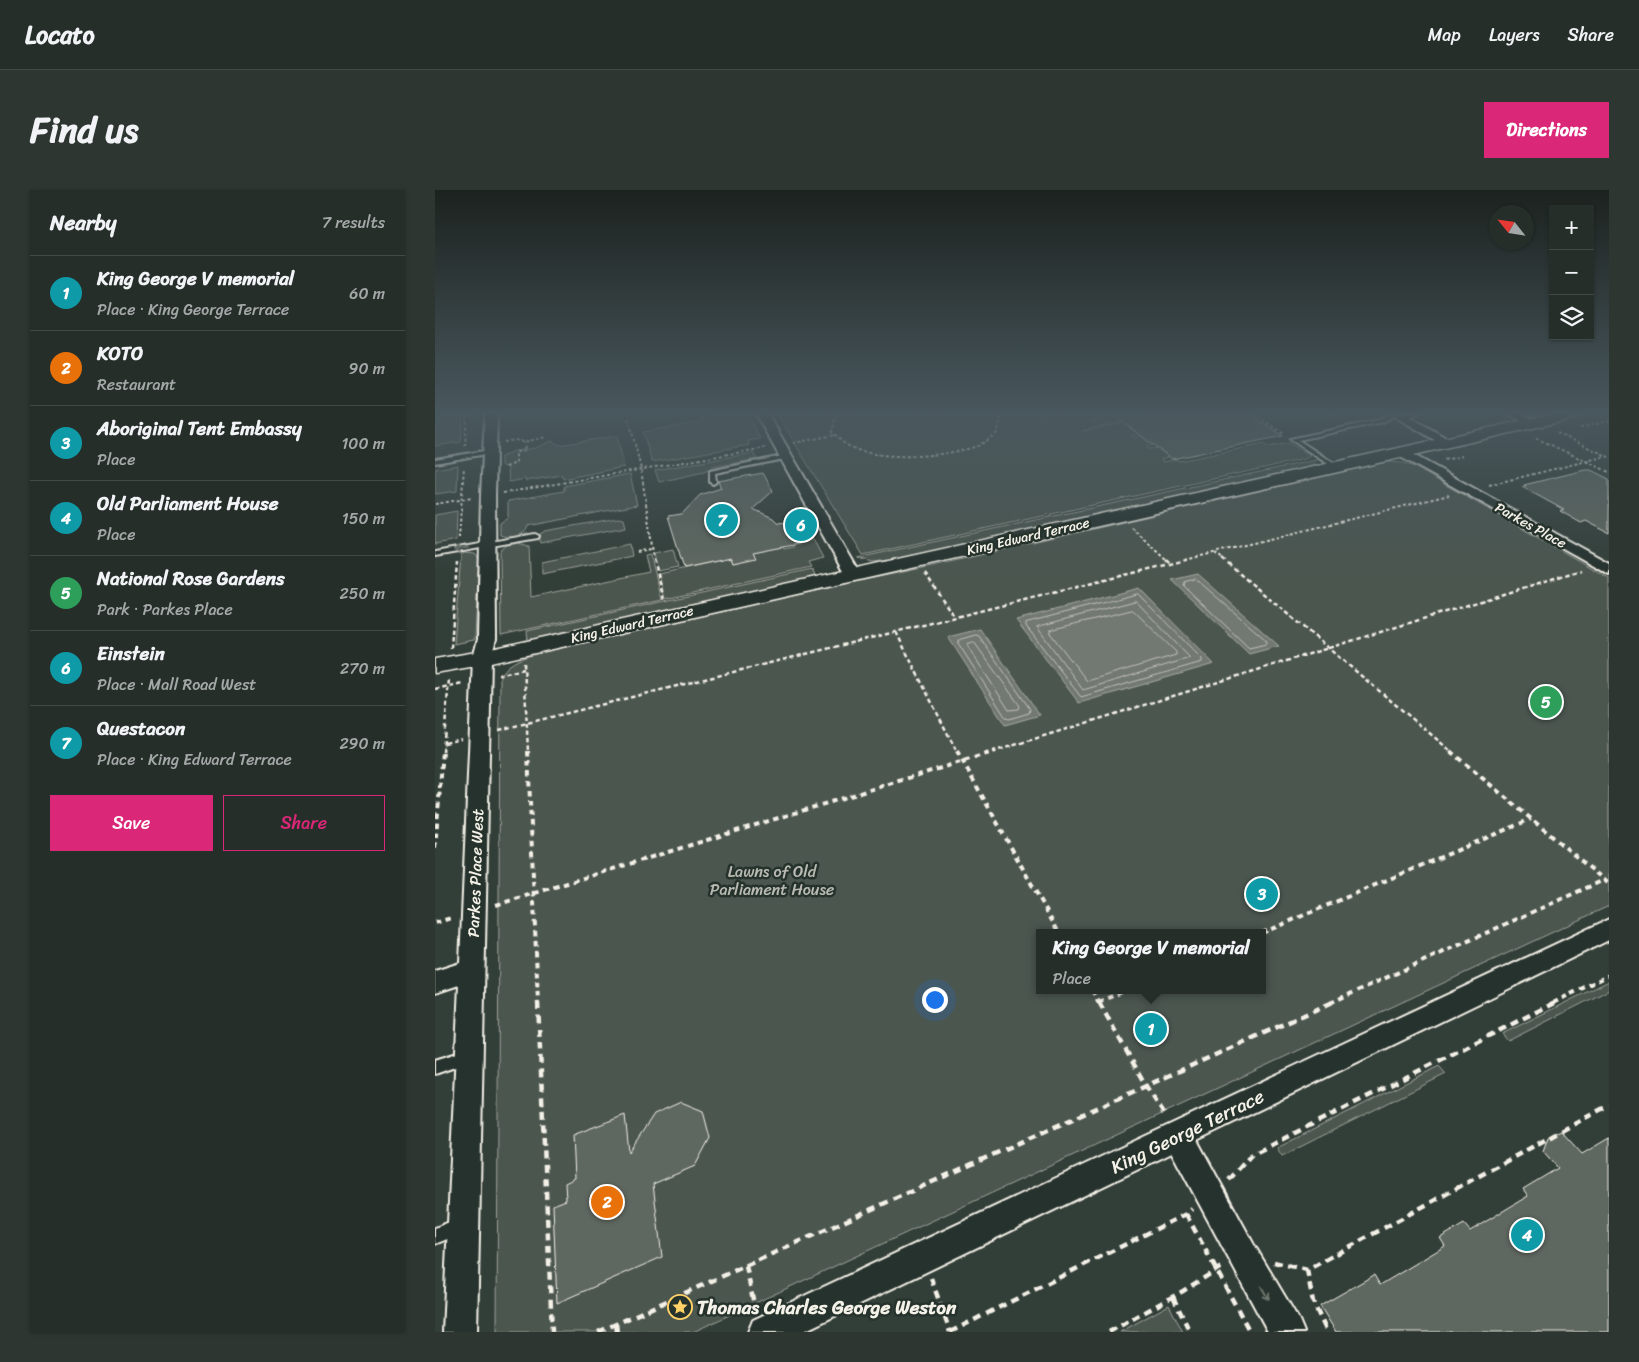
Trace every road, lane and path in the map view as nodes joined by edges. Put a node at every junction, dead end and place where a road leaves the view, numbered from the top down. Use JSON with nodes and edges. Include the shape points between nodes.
{"nodes":[{"id":1,"x":489,"y":467,"type":"edge"},
{"id":2,"x":506,"y":467,"type":"edge"},
{"id":3,"x":655,"y":467,"type":"edge"},
{"id":4,"x":727,"y":467,"type":"edge"},
{"id":5,"x":793,"y":467,"type":"edge"},
{"id":6,"x":1335,"y":467,"type":"edge"},
{"id":7,"x":1428,"y":467,"type":"edge"},
{"id":8,"x":1561,"y":467,"type":"edge"},
{"id":9,"x":641,"y":469,"type":"junction"},
{"id":10,"x":506,"y":474,"type":"dead end"},
{"id":11,"x":713,"y":482,"type":"dead end"},
{"id":12,"x":1469,"y":490,"type":"junction"},
{"id":13,"x":488,"y":495,"type":"junction"},
{"id":14,"x":435,"y":504,"type":"edge"},
{"id":15,"x":1128,"y":524,"type":"dead end"},
{"id":16,"x":535,"y":536,"type":"dead end"},
{"id":17,"x":487,"y":545,"type":"junction"},
{"id":18,"x":651,"y":549,"type":"junction"},
{"id":19,"x":637,"y":552,"type":"dead end"},
{"id":20,"x":1215,"y":553,"type":"junction"},
{"id":21,"x":435,"y":554,"type":"edge"},
{"id":22,"x":1171,"y":564,"type":"junction"},
{"id":23,"x":1605,"y":566,"type":"edge"},
{"id":24,"x":923,"y":570,"type":"dead end"},
{"id":25,"x":853,"y":575,"type":"junction"},
{"id":26,"x":664,"y":600,"type":"dead end"},
{"id":27,"x":955,"y":618,"type":"junction"},
{"id":28,"x":896,"y":632,"type":"junction"},
{"id":29,"x":1328,"y":648,"type":"junction"},
{"id":30,"x":482,"y":668,"type":"junction"},
{"id":31,"x":441,"y":677,"type":"edge"},
{"id":32,"x":528,"y":723,"type":"junction"},
{"id":33,"x":480,"y":734,"type":"junction"},
{"id":34,"x":445,"y":743,"type":"junction"},
{"id":35,"x":962,"y":761,"type":"junction"},
{"id":36,"x":1531,"y":819,"type":"junction"},
{"id":37,"x":435,"y":848,"type":"edge"},
{"id":38,"x":1604,"y":880,"type":"junction"},
{"id":39,"x":1609,"y":884,"type":"edge"},
{"id":40,"x":534,"y":893,"type":"junction"},
{"id":41,"x":474,"y":912,"type":"junction"},
{"id":42,"x":435,"y":923,"type":"edge"},
{"id":43,"x":1057,"y":929,"type":"edge"},
{"id":44,"x":1609,"y":929,"type":"edge"},
{"id":45,"x":1266,"y":931,"type":"edge"},
{"id":46,"x":472,"y":970,"type":"junction"},
{"id":47,"x":1609,"y":975,"type":"edge"},
{"id":48,"x":435,"y":982,"type":"edge"},
{"id":49,"x":1094,"y":994,"type":"edge"},
{"id":50,"x":1117,"y":994,"type":"edge"},
{"id":51,"x":1098,"y":1002,"type":"junction"},
{"id":52,"x":470,"y":1055,"type":"junction"},
{"id":53,"x":435,"y":1067,"type":"edge"},
{"id":54,"x":1146,"y":1086,"type":"junction"},
{"id":55,"x":1609,"y":1105,"type":"edge"},
{"id":56,"x":1178,"y":1135,"type":"junction"},
{"id":57,"x":1210,"y":1195,"type":"junction"},
{"id":58,"x":1186,"y":1214,"type":"junction"},
{"id":59,"x":463,"y":1224,"type":"junction"},
{"id":60,"x":435,"y":1236,"type":"edge"},
{"id":61,"x":924,"y":1257,"type":"junction"},
{"id":62,"x":1229,"y":1262,"type":"junction"},
{"id":63,"x":746,"y":1266,"type":"junction"},
{"id":64,"x":1173,"y":1297,"type":"junction"},
{"id":65,"x":760,"y":1323,"type":"edge"},
{"id":66,"x":617,"y":1324,"type":"junction"},
{"id":67,"x":460,"y":1332,"type":"edge"},
{"id":68,"x":552,"y":1332,"type":"edge"},
{"id":69,"x":598,"y":1332,"type":"edge"},
{"id":70,"x":617,"y":1332,"type":"edge"},
{"id":71,"x":950,"y":1332,"type":"edge"},
{"id":72,"x":1109,"y":1332,"type":"edge"},
{"id":73,"x":1190,"y":1332,"type":"edge"},
{"id":74,"x":1250,"y":1332,"type":"edge"},
{"id":75,"x":1287,"y":1332,"type":"edge"},
{"id":76,"x":1327,"y":1332,"type":"edge"}],
"edges":[{"from":1,"to":13,"type":"street","name":"Parkes Place West"},
{"from":2,"to":10,"type":"path"},
{"from":3,"to":9,"type":"path"},
{"from":4,"to":11,"type":"lane","via":[[711,472]]},
{"from":5,"to":25,"type":"street"},
{"from":6,"to":25,"type":"main road","name":"King Edward Terrace"},
{"from":7,"to":12,"type":"street","name":"Parkes Place"},
{"from":8,"to":12,"type":"path"},
{"from":9,"to":13,"type":"path"},
{"from":9,"to":18,"type":"path"},
{"from":12,"to":20,"type":"path"},
{"from":12,"to":23,"type":"street","name":"Parkes Place"},
{"from":13,"to":14,"type":"path"},
{"from":13,"to":17,"type":"street","name":"Parkes Place West"},
{"from":15,"to":22,"type":"path"},
{"from":16,"to":17,"type":"lane"},
{"from":17,"to":21,"type":"lane","one_way":true},
{"from":17,"to":30,"type":"street","name":"Parkes Place West","via":[[487,638]]},
{"from":18,"to":19,"type":"path"},
{"from":18,"to":26,"type":"path"},
{"from":20,"to":22,"type":"path"},
{"from":20,"to":29,"type":"path"},
{"from":22,"to":27,"type":"path"},
{"from":23,"to":29,"type":"path"},
{"from":24,"to":27,"type":"path"},
{"from":25,"to":30,"type":"main road","name":"King Edward Terrace"},
{"from":27,"to":28,"type":"path"},
{"from":28,"to":32,"type":"path"},
{"from":28,"to":35,"type":"path"},
{"from":29,"to":35,"type":"path"},
{"from":29,"to":36,"type":"path"},
{"from":30,"to":31,"type":"main road","name":"King Edward Terrace"},
{"from":30,"to":31,"type":"path"},
{"from":30,"to":32,"type":"path","via":[[524,669]]},
{"from":30,"to":33,"type":"street","name":"Parkes Place West"},
{"from":31,"to":34,"type":"path"},
{"from":32,"to":33,"type":"path"},
{"from":32,"to":40,"type":"path"},
{"from":33,"to":34,"type":"path"},
{"from":33,"to":41,"type":"street","name":"Parkes Place West"},
{"from":34,"to":37,"type":"path"},
{"from":35,"to":40,"type":"path"},
{"from":35,"to":43,"type":"path"},
{"from":36,"to":38,"type":"path"},
{"from":36,"to":45,"type":"path"},
{"from":38,"to":39,"type":"path"},
{"from":38,"to":54,"type":"path"},
{"from":40,"to":41,"type":"path"},
{"from":40,"to":68,"type":"path"},
{"from":41,"to":42,"type":"path"},
{"from":41,"to":46,"type":"street","name":"Parkes Place West"},
{"from":44,"to":56,"type":"street","name":"King George Terrace"},
{"from":46,"to":48,"type":"street"},
{"from":46,"to":52,"type":"street","name":"Parkes Place West"},
{"from":47,"to":57,"type":"path","via":[[1251,1155],[1229,1180]]},
{"from":49,"to":51,"type":"path"},
{"from":50,"to":51,"type":"path"},
{"from":51,"to":54,"type":"path"},
{"from":52,"to":53,"type":"lane"},
{"from":52,"to":59,"type":"street","name":"Parkes Place West"},
{"from":54,"to":56,"type":"path"},
{"from":54,"to":63,"type":"path"},
{"from":55,"to":76,"type":"path","via":[[1307,1270],[1315,1312]]},
{"from":56,"to":57,"type":"street"},
{"from":56,"to":61,"type":"street","name":"King George Terrace"},
{"from":57,"to":58,"type":"path"},
{"from":57,"to":62,"type":"street"},
{"from":58,"to":62,"type":"path"},
{"from":58,"to":71,"type":"path"},
{"from":59,"to":60,"type":"lane"},
{"from":59,"to":67,"type":"street","name":"Parkes Place West"},
{"from":61,"to":65,"type":"street","name":"King George Terrace"},
{"from":61,"to":71,"type":"path"},
{"from":62,"to":64,"type":"path"},
{"from":62,"to":74,"type":"path"},
{"from":62,"to":75,"type":"street","one_way":true},
{"from":63,"to":65,"type":"path"},
{"from":63,"to":66,"type":"path"},
{"from":64,"to":72,"type":"path"},
{"from":64,"to":73,"type":"path"},
{"from":66,"to":69,"type":"path"},
{"from":66,"to":70,"type":"path"}]}
